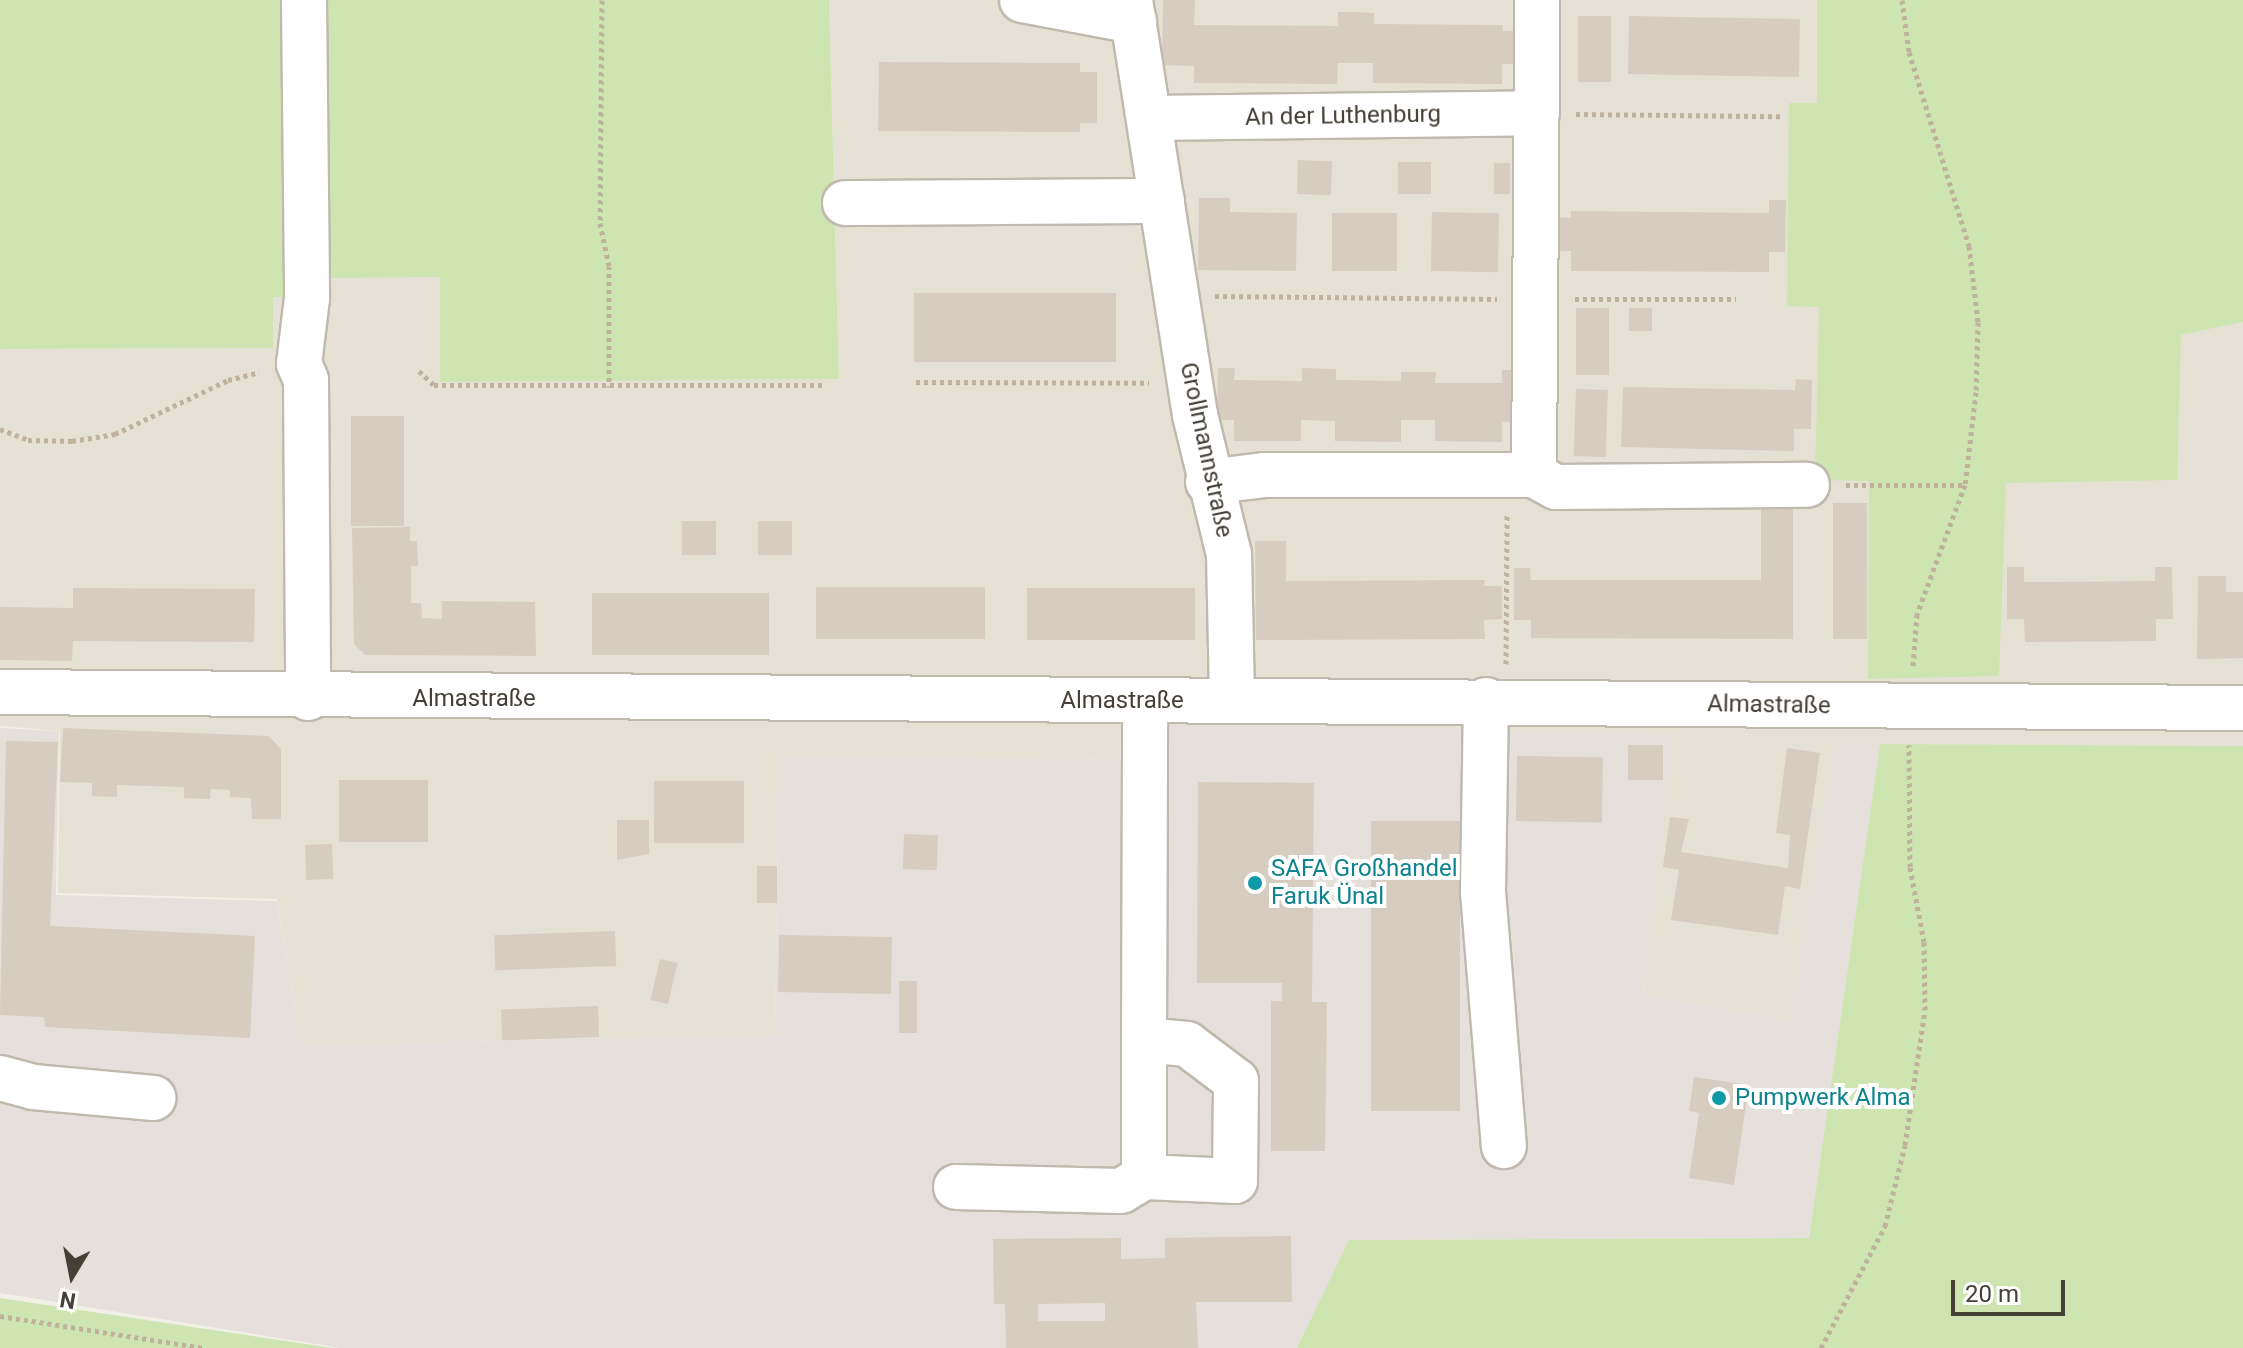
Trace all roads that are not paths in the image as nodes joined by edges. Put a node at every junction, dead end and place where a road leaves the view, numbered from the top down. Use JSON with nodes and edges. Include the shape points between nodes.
{"nodes":[{"id":1,"x":304,"y":0,"type":"edge"},
{"id":2,"x":1022,"y":0,"type":"edge"},
{"id":3,"x":1537,"y":0,"type":"edge"},
{"id":4,"x":1132,"y":10,"type":"edge"},
{"id":5,"x":1537,"y":113,"type":"junction"},
{"id":6,"x":1149,"y":118,"type":"junction"},
{"id":7,"x":1162,"y":201,"type":"junction"},
{"id":8,"x":845,"y":203,"type":"dead end"},
{"id":9,"x":1534,"y":475,"type":"junction"},
{"id":10,"x":1208,"y":482,"type":"junction"},
{"id":11,"x":1807,"y":485,"type":"road end"},
{"id":12,"x":0,"y":692,"type":"edge"},
{"id":13,"x":308,"y":698,"type":"junction"},
{"id":14,"x":1496,"y":700,"type":"junction"},
{"id":15,"x":1145,"y":701,"type":"junction"},
{"id":16,"x":1232,"y":701,"type":"junction"},
{"id":17,"x":2243,"y":708,"type":"edge"},
{"id":18,"x":1144,"y":1040,"type":"junction"},
{"id":19,"x":0,"y":1078,"type":"edge"},
{"id":20,"x":153,"y":1098,"type":"dead end"},
{"id":21,"x":1504,"y":1146,"type":"dead end"},
{"id":22,"x":1144,"y":1177,"type":"junction"},
{"id":23,"x":956,"y":1187,"type":"dead end"}],
"edges":[{"from":1,"to":13,"type":"street","via":[[307,298],[299,364],[306,380]]},
{"from":2,"to":4,"type":"street"},
{"from":3,"to":5,"type":"street"},
{"from":4,"to":6,"type":"street","name":"Grollmannstraße"},
{"from":5,"to":6,"type":"street","name":"An der Luthenburg"},
{"from":5,"to":9,"type":"street"},
{"from":6,"to":7,"type":"street","name":"Grollmannstraße"},
{"from":7,"to":8,"type":"street"},
{"from":7,"to":10,"type":"street","name":"Grollmannstraße"},
{"from":9,"to":10,"type":"street","via":[[1264,475]]},
{"from":9,"to":11,"type":"street","via":[[1556,487]]},
{"from":10,"to":16,"type":"street","name":"Grollmannstraße","via":[[1229,554]]},
{"from":12,"to":13,"type":"street","name":"Almastraße"},
{"from":13,"to":15,"type":"street","name":"Almastraße"},
{"from":14,"to":16,"type":"street","name":"Almastraße"},
{"from":14,"to":17,"type":"street","name":"Almastraße"},
{"from":14,"to":21,"type":"street","via":[[1483,892]]},
{"from":15,"to":16,"type":"street","name":"Almastraße"},
{"from":15,"to":18,"type":"street"},
{"from":18,"to":22,"type":"street"},
{"from":18,"to":22,"type":"street","via":[[1187,1044],[1236,1081],[1235,1181]]},
{"from":19,"to":20,"type":"street","via":[[33,1087]]},
{"from":22,"to":23,"type":"street","via":[[1121,1191]]}]}
